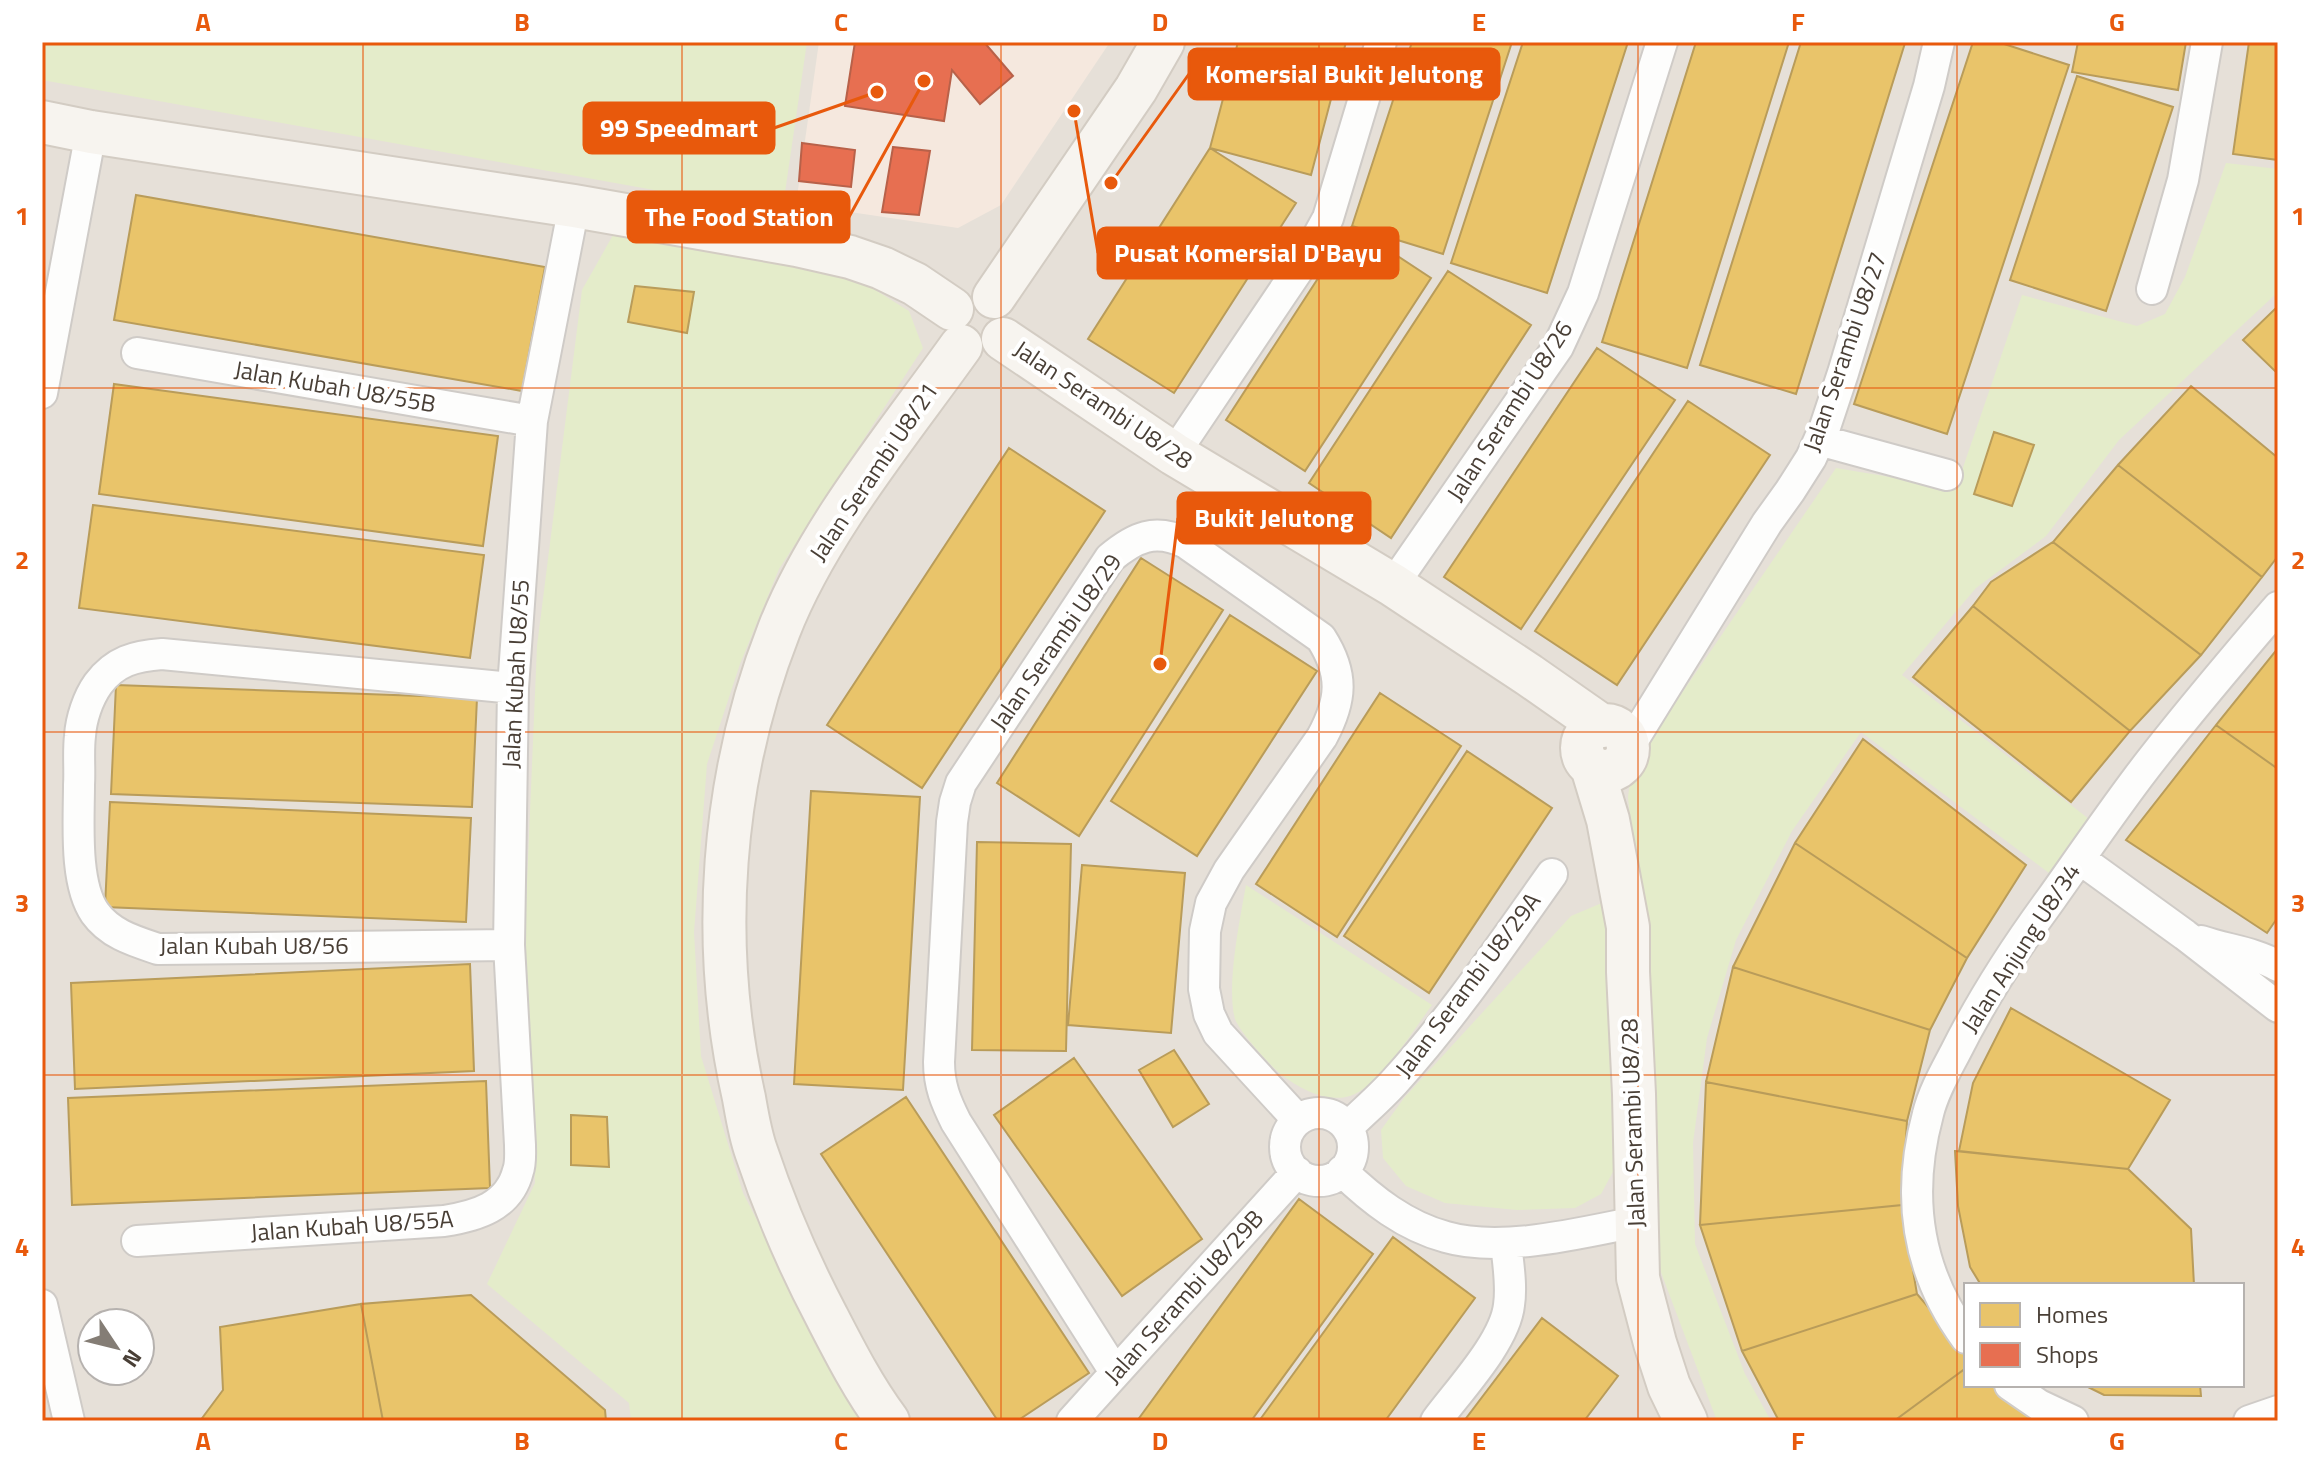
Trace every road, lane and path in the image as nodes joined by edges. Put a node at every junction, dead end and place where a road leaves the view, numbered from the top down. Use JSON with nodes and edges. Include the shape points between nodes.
{"nodes":[{"id":1,"x":1163,"y":42,"type":"edge"},
{"id":2,"x":1381,"y":42,"type":"edge"},
{"id":3,"x":1662,"y":42,"type":"edge"},
{"id":4,"x":1939,"y":42,"type":"edge"},
{"id":5,"x":2207,"y":42,"type":"edge"},
{"id":6,"x":42,"y":122,"type":"edge"},
{"id":7,"x":91,"y":132,"type":"junction"},
{"id":8,"x":574,"y":206,"type":"junction"},
{"id":9,"x":2152,"y":289,"type":"dead end"},
{"id":10,"x":994,"y":297,"type":"junction"},
{"id":11,"x":957,"y":328,"type":"junction"},
{"id":12,"x":47,"y":332,"type":"edge"},
{"id":13,"x":1003,"y":339,"type":"junction"},
{"id":14,"x":137,"y":353,"type":"dead end"},
{"id":15,"x":42,"y":393,"type":"edge"},
{"id":16,"x":532,"y":421,"type":"junction"},
{"id":17,"x":1819,"y":440,"type":"junction"},
{"id":18,"x":1174,"y":454,"type":"junction"},
{"id":19,"x":1947,"y":475,"type":"dead end"},
{"id":20,"x":1393,"y":585,"type":"junction"},
{"id":21,"x":2278,"y":607,"type":"edge"},
{"id":22,"x":513,"y":688,"type":"junction"},
{"id":23,"x":1606,"y":746,"type":"junction"},
{"id":24,"x":2080,"y":859,"type":"junction"},
{"id":25,"x":1552,"y":874,"type":"dead end"},
{"id":26,"x":2185,"y":935,"type":"junction"},
{"id":27,"x":509,"y":945,"type":"junction"},
{"id":28,"x":2278,"y":966,"type":"edge"},
{"id":29,"x":2278,"y":1007,"type":"edge"},
{"id":30,"x":1298,"y":1120,"type":"junction"},
{"id":31,"x":1347,"y":1128,"type":"junction"},
{"id":32,"x":520,"y":1145,"type":"joint"},
{"id":33,"x":1342,"y":1171,"type":"junction"},
{"id":34,"x":1297,"y":1172,"type":"junction"},
{"id":35,"x":1636,"y":1222,"type":"junction"},
{"id":36,"x":137,"y":1241,"type":"dead end"},
{"id":37,"x":1506,"y":1243,"type":"junction"},
{"id":38,"x":42,"y":1305,"type":"edge"},
{"id":39,"x":1964,"y":1335,"type":"edge"},
{"id":40,"x":1115,"y":1372,"type":"junction"},
{"id":41,"x":2013,"y":1387,"type":"edge"},
{"id":42,"x":2278,"y":1411,"type":"edge"},
{"id":43,"x":2067,"y":1420,"type":"edge"},
{"id":44,"x":69,"y":1421,"type":"edge"},
{"id":45,"x":888,"y":1421,"type":"edge"},
{"id":46,"x":1072,"y":1421,"type":"edge"},
{"id":47,"x":1436,"y":1421,"type":"edge"},
{"id":48,"x":1686,"y":1421,"type":"edge"},
{"id":49,"x":2249,"y":1421,"type":"edge"}],
"edges":[{"from":1,"to":10,"type":"street"},
{"from":2,"to":18,"type":"street","via":[[1316,242]]},
{"from":3,"to":20,"type":"street","name":"Jalan Serambi U8/26","via":[[1572,320]]},
{"from":4,"to":17,"type":"street","name":"Jalan Serambi U8/27","via":[[1848,358]]},
{"from":5,"to":9,"type":"street","via":[[2183,180]]},
{"from":6,"to":7,"type":"street"},
{"from":7,"to":8,"type":"street"},
{"from":7,"to":12,"type":"street"},
{"from":8,"to":11,"type":"street","via":[[850,257],[915,284]]},
{"from":8,"to":16,"type":"street","name":"Jalan Kubah U8/55"},
{"from":10,"to":11,"type":"street","via":[[975,293],[958,301]]},
{"from":10,"to":13,"type":"street","via":[[1006,311]]},
{"from":11,"to":13,"type":"street","via":[[970,350],[988,350]]},
{"from":11,"to":45,"type":"street","name":"Jalan Serambi U8/21","via":[[840,514],[779,628],[737,776],[726,856],[726,995],[755,1148],[812,1290]]},
{"from":12,"to":15,"type":"street"},
{"from":13,"to":18,"type":"street","name":"Jalan Serambi U8/28"},
{"from":14,"to":16,"type":"street","name":"Jalan Kubah U8/55B"},
{"from":16,"to":22,"type":"street","name":"Jalan Kubah U8/55"},
{"from":17,"to":19,"type":"street"},
{"from":17,"to":23,"type":"street","name":"Jalan Serambi U8/27","via":[[1671,678]]},
{"from":18,"to":20,"type":"street","name":"Jalan Serambi U8/28"},
{"from":20,"to":23,"type":"street","name":"Jalan Serambi U8/28","via":[[1529,675]]},
{"from":21,"to":24,"type":"street","name":"Jalan Anjung U8/34","via":[[2140,775]]},
{"from":22,"to":27,"type":"street","name":"Jalan Kubah U8/55"},
{"from":22,"to":27,"type":"street","name":"Jalan Kubah U8/56","via":[[162,654],[138,656],[115,666],[98,684],[80,734],[85,889],[94,912],[129,940],[158,949]]},
{"from":23,"to":35,"type":"street","name":"Jalan Serambi U8/28","via":[[1608,820],[1628,927]]},
{"from":24,"to":26,"type":"street"},
{"from":24,"to":39,"type":"street","name":"Jalan Anjung U8/34","via":[[1980,1003],[1928,1112],[1916,1195],[1920,1234],[1932,1280]]},
{"from":25,"to":31,"type":"street","name":"Jalan Serambi U8/29A","via":[[1430,1041]]},
{"from":26,"to":28,"type":"street"},
{"from":26,"to":29,"type":"street"},
{"from":27,"to":32,"type":"street","name":"Jalan Kubah U8/55"},
{"from":30,"to":31,"type":"street","via":[[1319,1113]]},
{"from":30,"to":34,"type":"street","via":[[1285,1146]]},
{"from":30,"to":40,"type":"street","name":"Jalan Serambi U8/29","via":[[1213,1023],[1204,989],[1205,931],[1211,903],[1229,870],[1334,715],[1338,697],[1332,656],[1321,638],[1186,543],[1159,534],[1143,538],[1110,558],[961,783],[952,822],[939,1062],[944,1099],[956,1122]]},
{"from":31,"to":33,"type":"street","via":[[1352,1155]]},
{"from":32,"to":36,"type":"street","name":"Jalan Kubah U8/55A","via":[[519,1171],[509,1191],[494,1207],[472,1217]]},
{"from":33,"to":34,"type":"street","via":[[1315,1181]]},
{"from":33,"to":37,"type":"street","via":[[1372,1199],[1419,1228],[1476,1243]]},
{"from":34,"to":40,"type":"street","name":"Jalan Serambi U8/29B"},
{"from":35,"to":37,"type":"street"},
{"from":35,"to":48,"type":"street","name":"Jalan Serambi U8/28","via":[[1638,1278],[1669,1386]]},
{"from":37,"to":47,"type":"street","via":[[1509,1308],[1503,1327]]},
{"from":38,"to":44,"type":"street"},
{"from":40,"to":46,"type":"street","name":"Jalan Serambi U8/29B"},
{"from":41,"to":43,"type":"street"},
{"from":42,"to":49,"type":"street"}]}
